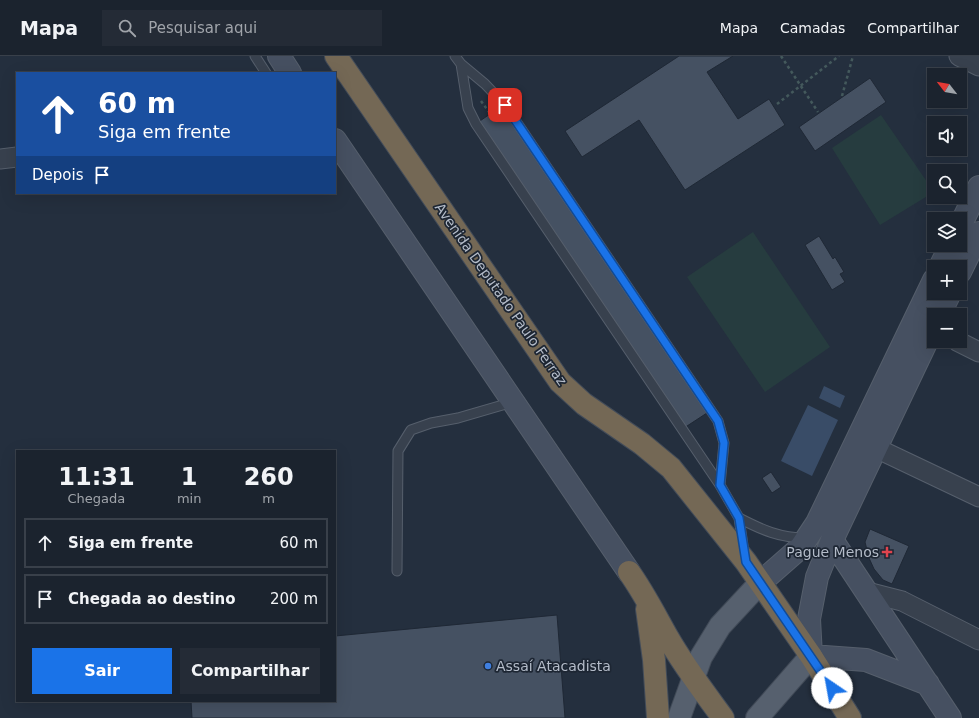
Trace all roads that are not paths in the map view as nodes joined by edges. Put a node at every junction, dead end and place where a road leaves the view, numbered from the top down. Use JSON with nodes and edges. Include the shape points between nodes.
{"nodes":[{"id":1,"x":255,"y":56,"type":"edge"},
{"id":2,"x":279,"y":56,"type":"edge"},
{"id":3,"x":336,"y":56,"type":"edge"},
{"id":4,"x":455,"y":56,"type":"edge"},
{"id":5,"x":958,"y":56,"type":"edge"},
{"id":6,"x":461,"y":64,"type":"junction"},
{"id":7,"x":979,"y":66,"type":"edge"},
{"id":8,"x":265,"y":72,"type":"edge"},
{"id":9,"x":289,"y":72,"type":"edge"},
{"id":10,"x":336,"y":141,"type":"edge"},
{"id":11,"x":16,"y":157,"type":"edge"},
{"id":12,"x":0,"y":159,"type":"edge"},
{"id":13,"x":979,"y":187,"type":"edge"},
{"id":14,"x":967,"y":212,"type":"edge"},
{"id":15,"x":979,"y":233,"type":"edge"},
{"id":16,"x":966,"y":260,"type":"edge"},
{"id":17,"x":927,"y":294,"type":"edge"},
{"id":18,"x":927,"y":342,"type":"edge"},
{"id":19,"x":967,"y":346,"type":"edge"},
{"id":20,"x":979,"y":352,"type":"edge"},
{"id":21,"x":515,"y":402,"type":"junction"},
{"id":22,"x":876,"y":448,"type":"junction"},
{"id":23,"x":720,"y":485,"type":"junction"},
{"id":24,"x":979,"y":497,"type":"edge"},
{"id":25,"x":739,"y":518,"type":"junction"},
{"id":26,"x":808,"y":538,"type":"junction"},
{"id":27,"x":832,"y":540,"type":"junction"},
{"id":28,"x":746,"y":562,"type":"junction"},
{"id":29,"x":397,"y":571,"type":"dead end"},
{"id":30,"x":629,"y":572,"type":"joint"},
{"id":31,"x":760,"y":583,"type":"junction"},
{"id":32,"x":867,"y":592,"type":"junction"},
{"id":33,"x":644,"y":594,"type":"junction"},
{"id":34,"x":979,"y":640,"type":"edge"},
{"id":35,"x":810,"y":656,"type":"junction"},
{"id":36,"x":693,"y":677,"type":"junction"},
{"id":37,"x":928,"y":684,"type":"junction"},
{"id":38,"x":658,"y":718,"type":"edge"},
{"id":39,"x":679,"y":718,"type":"edge"},
{"id":40,"x":723,"y":718,"type":"edge"},
{"id":41,"x":757,"y":718,"type":"edge"},
{"id":42,"x":850,"y":718,"type":"edge"},
{"id":43,"x":950,"y":718,"type":"edge"}],
"edges":[{"from":1,"to":8,"type":"lane"},
{"from":2,"to":9,"type":"main road"},
{"from":3,"to":28,"type":"highway","name":"Avenida Deputado Paulo Ferraz","via":[[560,382],[584,404],[642,444],[670,468]]},
{"from":4,"to":6,"type":"lane"},
{"from":5,"to":7,"type":"street"},
{"from":6,"to":23,"type":"lane","via":[[468,108],[476,124]]},
{"from":6,"to":23,"type":"lane","via":[[505,105],[718,421],[724,443]]},
{"from":10,"to":21,"type":"main road"},
{"from":11,"to":12,"type":"street"},
{"from":13,"to":14,"type":"main road"},
{"from":15,"to":16,"type":"main road"},
{"from":17,"to":26,"type":"main road"},
{"from":18,"to":22,"type":"main road"},
{"from":19,"to":20,"type":"street"},
{"from":21,"to":29,"type":"lane","via":[[432,423],[412,430],[404,440],[398,451]]},
{"from":21,"to":30,"type":"main road"},
{"from":22,"to":24,"type":"street"},
{"from":22,"to":27,"type":"main road"},
{"from":23,"to":25,"type":"lane"},
{"from":25,"to":26,"type":"lane","via":[[764,531],[781,536]]},
{"from":25,"to":28,"type":"lane"},
{"from":26,"to":31,"type":"main road"},
{"from":27,"to":32,"type":"main road"},
{"from":27,"to":35,"type":"main road","via":[[817,577],[809,619]]},
{"from":28,"to":31,"type":"highway","name":"Avenida Deputado Paulo Ferraz"},
{"from":30,"to":33,"type":"highway"},
{"from":31,"to":35,"type":"highway","name":"Avenida Deputado Paulo Ferraz"},
{"from":31,"to":36,"type":"main road","via":[[720,626],[701,657]]},
{"from":32,"to":34,"type":"street","via":[[902,601]]},
{"from":32,"to":37,"type":"main road"},
{"from":33,"to":36,"type":"highway"},
{"from":33,"to":38,"type":"highway","via":[[654,660]]},
{"from":35,"to":37,"type":"main road","via":[[866,660]]},
{"from":35,"to":41,"type":"main road"},
{"from":35,"to":42,"type":"highway","name":"Avenida Deputado Paulo Ferraz"},
{"from":36,"to":39,"type":"main road"},
{"from":36,"to":40,"type":"highway"},
{"from":37,"to":43,"type":"main road"}]}
